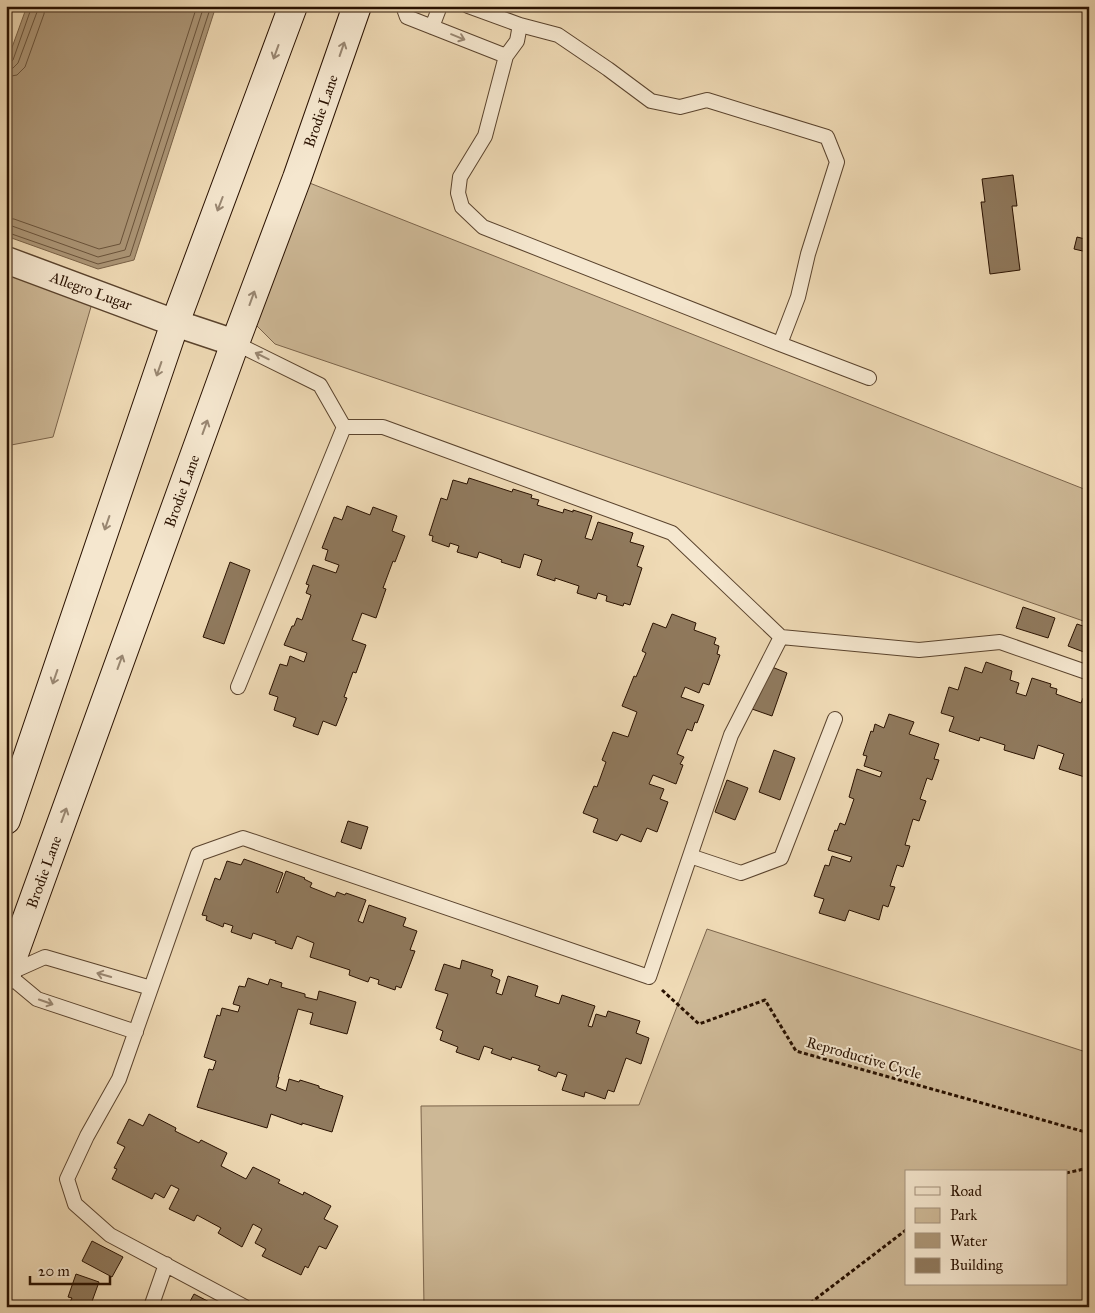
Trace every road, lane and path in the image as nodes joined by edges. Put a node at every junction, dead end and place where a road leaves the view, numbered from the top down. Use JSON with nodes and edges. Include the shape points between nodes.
{"nodes":[{"id":1,"x":293,"y":6,"type":"edge"},
{"id":2,"x":357,"y":6,"type":"edge"},
{"id":3,"x":403,"y":6,"type":"edge"},
{"id":4,"x":440,"y":6,"type":"edge"},
{"id":5,"x":468,"y":6,"type":"edge"},
{"id":6,"x":520,"y":25,"type":"junction"},
{"id":7,"x":432,"y":27,"type":"junction"},
{"id":8,"x":506,"y":56,"type":"junction"},
{"id":9,"x":6,"y":260,"type":"edge"},
{"id":10,"x":175,"y":323,"type":"junction"},
{"id":11,"x":235,"y":344,"type":"junction"},
{"id":12,"x":780,"y":344,"type":"junction"},
{"id":13,"x":870,"y":378,"type":"dead end"},
{"id":14,"x":344,"y":427,"type":"junction"},
{"id":15,"x":781,"y":636,"type":"junction"},
{"id":16,"x":1089,"y":673,"type":"edge"},
{"id":17,"x":238,"y":687,"type":"dead end"},
{"id":18,"x":835,"y":719,"type":"dead end"},
{"id":19,"x":6,"y":820,"type":"edge"},
{"id":20,"x":690,"y":856,"type":"junction"},
{"id":21,"x":6,"y":974,"type":"edge"},
{"id":22,"x":649,"y":977,"type":"junction"},
{"id":23,"x":151,"y":988,"type":"junction"},
{"id":24,"x":136,"y":1032,"type":"junction"},
{"id":25,"x":1089,"y":1133,"type":"edge"},
{"id":26,"x":1089,"y":1163,"type":"edge"},
{"id":27,"x":1068,"y":1173,"type":"edge"},
{"id":28,"x":905,"y":1231,"type":"edge"},
{"id":29,"x":166,"y":1264,"type":"junction"},
{"id":30,"x":151,"y":1307,"type":"edge"},
{"id":31,"x":246,"y":1307,"type":"edge"},
{"id":32,"x":805,"y":1307,"type":"edge"}],
"edges":[{"from":1,"to":10,"type":"main road","one_way":true},
{"from":11,"to":2,"type":"main road","name":"Brodie Lane","one_way":true},
{"from":3,"to":7,"type":"lane","via":[[407,17]]},
{"from":4,"to":7,"type":"lane"},
{"from":5,"to":6,"type":"lane"},
{"from":6,"to":8,"type":"lane","via":[[516,41]]},
{"from":6,"to":12,"type":"lane","via":[[558,35],[651,101],[680,107],[707,100],[827,137],[837,162],[798,297]]},
{"from":7,"to":8,"type":"lane","one_way":true},
{"from":8,"to":12,"type":"lane","via":[[485,136],[460,177],[458,193],[462,207],[483,228]]},
{"from":9,"to":10,"type":"street","name":"Allegro Lugar"},
{"from":10,"to":11,"type":"street","name":"Allegro Lugar"},
{"from":10,"to":19,"type":"main road","one_way":true},
{"from":14,"to":11,"type":"lane","one_way":true,"via":[[320,384]]},
{"from":21,"to":11,"type":"main road","name":"Brodie Lane","one_way":true},
{"from":12,"to":13,"type":"lane"},
{"from":14,"to":15,"type":"lane","via":[[383,427],[672,533]]},
{"from":14,"to":17,"type":"lane"},
{"from":15,"to":16,"type":"lane","via":[[919,650],[1000,642]]},
{"from":15,"to":20,"type":"lane","via":[[731,735]]},
{"from":18,"to":20,"type":"lane","via":[[781,858],[741,873]]},
{"from":20,"to":22,"type":"lane"},
{"from":23,"to":21,"type":"lane","one_way":true,"via":[[45,958]]},
{"from":21,"to":24,"type":"lane","one_way":true,"via":[[38,999]]},
{"from":22,"to":23,"type":"lane","via":[[243,838],[198,854]]},
{"from":22,"to":25,"type":"path","name":"Reproductive Cycle","via":[[699,1024],[765,1000],[796,1051]]},
{"from":23,"to":24,"type":"lane"},
{"from":24,"to":29,"type":"lane","via":[[119,1079],[67,1179],[75,1204],[110,1235]]},
{"from":26,"to":27,"type":"path","via":[[1084,1169]]},
{"from":28,"to":32,"type":"path"},
{"from":29,"to":30,"type":"lane"},
{"from":29,"to":31,"type":"lane"}]}
